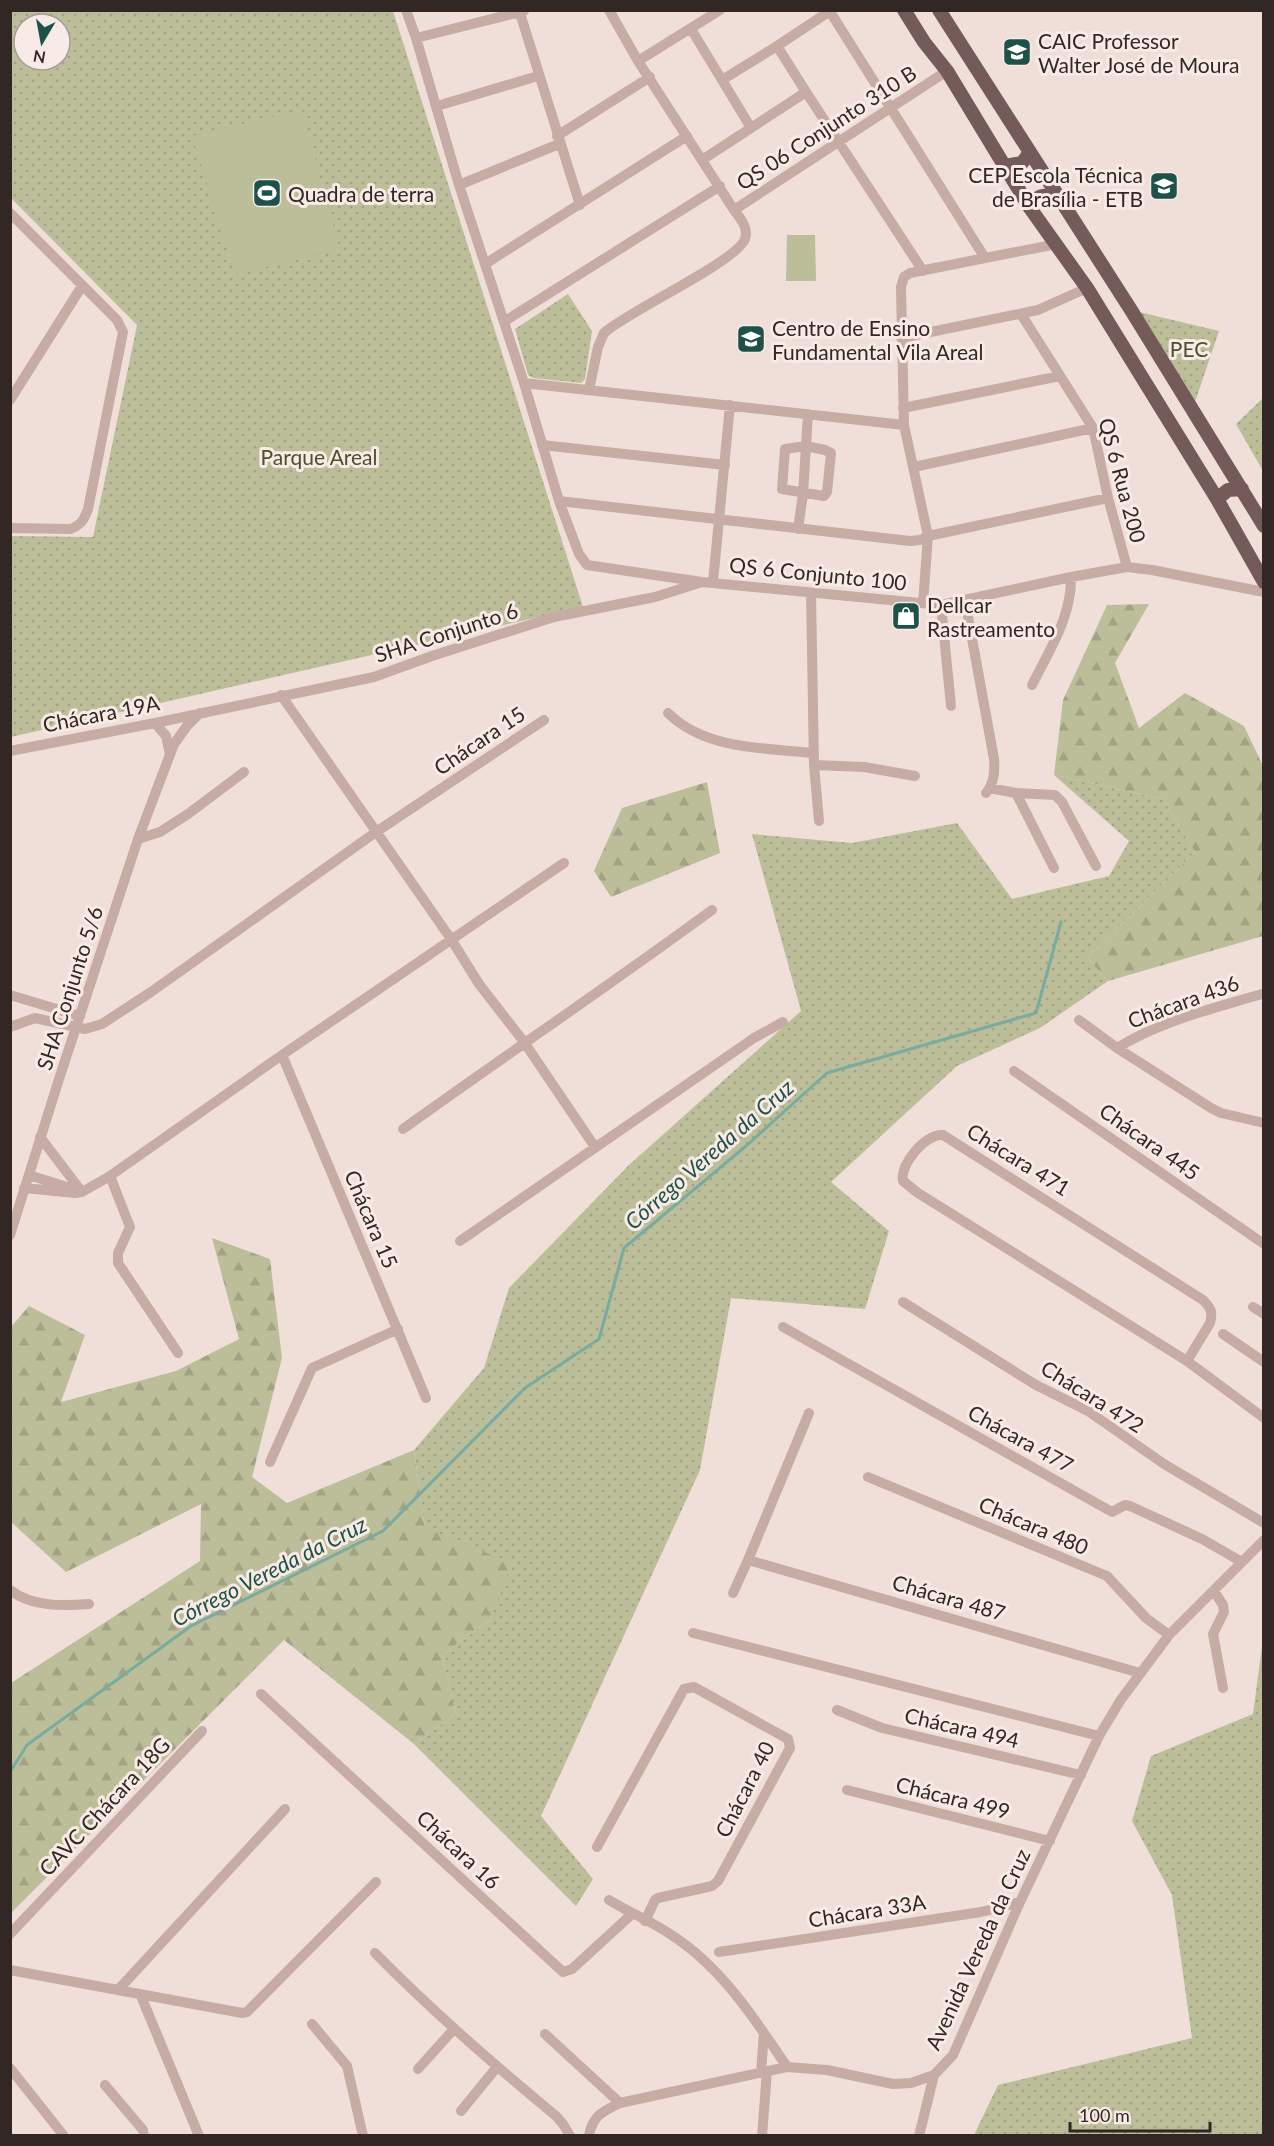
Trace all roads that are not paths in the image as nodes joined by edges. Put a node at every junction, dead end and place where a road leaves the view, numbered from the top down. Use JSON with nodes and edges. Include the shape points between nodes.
{"nodes":[{"id":1,"x":406,"y":10,"type":"edge"},
{"id":2,"x":609,"y":10,"type":"edge"},
{"id":3,"x":720,"y":10,"type":"edge"},
{"id":4,"x":904,"y":10,"type":"edge"},
{"id":5,"x":939,"y":10,"type":"edge"},
{"id":6,"x":521,"y":11,"type":"edge"},
{"id":7,"x":829,"y":11,"type":"edge"},
{"id":8,"x":691,"y":29,"type":"junction"},
{"id":9,"x":417,"y":38,"type":"junction"},
{"id":10,"x":777,"y":46,"type":"junction"},
{"id":11,"x":638,"y":61,"type":"junction"},
{"id":12,"x":947,"y":71,"type":"junction"},
{"id":13,"x":538,"y":76,"type":"junction"},
{"id":14,"x":650,"y":77,"type":"junction"},
{"id":15,"x":722,"y":81,"type":"junction"},
{"id":16,"x":806,"y":92,"type":"junction"},
{"id":17,"x":437,"y":106,"type":"junction"},
{"id":18,"x":889,"y":108,"type":"junction"},
{"id":19,"x":751,"y":128,"type":"junction"},
{"id":20,"x":687,"y":136,"type":"junction"},
{"id":21,"x":558,"y":140,"type":"junction"},
{"id":22,"x":839,"y":140,"type":"junction"},
{"id":23,"x":1030,"y":152,"type":"junction"},
{"id":24,"x":702,"y":160,"type":"junction"},
{"id":25,"x":1005,"y":166,"type":"junction"},
{"id":26,"x":459,"y":185,"type":"junction"},
{"id":27,"x":720,"y":186,"type":"junction"},
{"id":28,"x":1056,"y":195,"type":"junction"},
{"id":29,"x":580,"y":205,"type":"junction"},
{"id":30,"x":1030,"y":208,"type":"junction"},
{"id":31,"x":734,"y":210,"type":"junction"},
{"id":32,"x":11,"y":214,"type":"edge"},
{"id":33,"x":1057,"y":244,"type":"junction"},
{"id":34,"x":985,"y":258,"type":"junction"},
{"id":35,"x":485,"y":264,"type":"junction"},
{"id":36,"x":923,"y":271,"type":"junction"},
{"id":37,"x":82,"y":286,"type":"junction"},
{"id":38,"x":1087,"y":288,"type":"junction"},
{"id":39,"x":1021,"y":314,"type":"junction"},
{"id":40,"x":505,"y":321,"type":"junction"},
{"id":41,"x":901,"y":338,"type":"junction"},
{"id":42,"x":1060,"y":376,"type":"junction"},
{"id":43,"x":524,"y":383,"type":"junction"},
{"id":44,"x":589,"y":390,"type":"junction"},
{"id":45,"x":10,"y":400,"type":"edge"},
{"id":46,"x":730,"y":405,"type":"junction"},
{"id":47,"x":903,"y":408,"type":"junction"},
{"id":48,"x":808,"y":414,"type":"junction"},
{"id":49,"x":904,"y":425,"type":"junction"},
{"id":50,"x":1093,"y":428,"type":"junction"},
{"id":51,"x":542,"y":445,"type":"junction"},
{"id":52,"x":806,"y":446,"type":"junction"},
{"id":53,"x":725,"y":465,"type":"junction"},
{"id":54,"x":914,"y":467,"type":"junction"},
{"id":55,"x":1242,"y":489,"type":"junction"},
{"id":56,"x":803,"y":494,"type":"junction"},
{"id":57,"x":1108,"y":498,"type":"junction"},
{"id":58,"x":1217,"y":499,"type":"junction"},
{"id":59,"x":559,"y":501,"type":"junction"},
{"id":60,"x":718,"y":520,"type":"junction"},
{"id":61,"x":1263,"y":526,"type":"edge"},
{"id":62,"x":10,"y":528,"type":"edge"},
{"id":63,"x":798,"y":530,"type":"junction"},
{"id":64,"x":928,"y":536,"type":"junction"},
{"id":65,"x":1127,"y":567,"type":"junction"},
{"id":66,"x":1071,"y":577,"type":"junction"},
{"id":67,"x":707,"y":582,"type":"junction"},
{"id":68,"x":1263,"y":584,"type":"edge"},
{"id":69,"x":811,"y":592,"type":"junction"},
{"id":70,"x":965,"y":600,"type":"junction"},
{"id":71,"x":923,"y":603,"type":"junction"},
{"id":72,"x":941,"y":605,"type":"junction"},
{"id":73,"x":1032,"y":685,"type":"dead end"},
{"id":74,"x":281,"y":695,"type":"junction"},
{"id":75,"x":951,"y":706,"type":"dead end"},
{"id":76,"x":200,"y":713,"type":"junction"},
{"id":77,"x":668,"y":713,"type":"dead end"},
{"id":78,"x":544,"y":720,"type":"dead end"},
{"id":79,"x":155,"y":723,"type":"junction"},
{"id":80,"x":10,"y":751,"type":"edge"},
{"id":81,"x":814,"y":753,"type":"junction"},
{"id":82,"x":170,"y":755,"type":"junction"},
{"id":83,"x":814,"y":765,"type":"junction"},
{"id":84,"x":244,"y":772,"type":"dead end"},
{"id":85,"x":915,"y":776,"type":"dead end"},
{"id":86,"x":1016,"y":793,"type":"junction"},
{"id":87,"x":819,"y":821,"type":"dead end"},
{"id":88,"x":376,"y":832,"type":"junction"},
{"id":89,"x":138,"y":839,"type":"junction"},
{"id":90,"x":564,"y":863,"type":"dead end"},
{"id":91,"x":1096,"y":866,"type":"dead end"},
{"id":92,"x":1054,"y":868,"type":"dead end"},
{"id":93,"x":712,"y":909,"type":"dead end"},
{"id":94,"x":452,"y":939,"type":"junction"},
{"id":95,"x":1262,"y":994,"type":"edge"},
{"id":96,"x":10,"y":995,"type":"edge"},
{"id":97,"x":80,"y":1016,"type":"junction"},
{"id":98,"x":1079,"y":1020,"type":"dead end"},
{"id":99,"x":783,"y":1022,"type":"dead end"},
{"id":100,"x":10,"y":1027,"type":"edge"},
{"id":101,"x":76,"y":1028,"type":"junction"},
{"id":102,"x":524,"y":1042,"type":"junction"},
{"id":103,"x":1118,"y":1048,"type":"junction"},
{"id":104,"x":282,"y":1055,"type":"junction"},
{"id":105,"x":1014,"y":1071,"type":"dead end"},
{"id":106,"x":1263,"y":1123,"type":"edge"},
{"id":107,"x":403,"y":1129,"type":"dead end"},
{"id":108,"x":40,"y":1137,"type":"junction"},
{"id":109,"x":595,"y":1147,"type":"junction"},
{"id":110,"x":29,"y":1175,"type":"junction"},
{"id":111,"x":110,"y":1176,"type":"junction"},
{"id":112,"x":24,"y":1188,"type":"junction"},
{"id":113,"x":82,"y":1192,"type":"junction"},
{"id":114,"x":10,"y":1235,"type":"edge"},
{"id":115,"x":460,"y":1241,"type":"dead end"},
{"id":116,"x":1263,"y":1244,"type":"edge"},
{"id":117,"x":903,"y":1302,"type":"dead end"},
{"id":118,"x":1253,"y":1307,"type":"dead end"},
{"id":119,"x":1263,"y":1314,"type":"edge"},
{"id":120,"x":783,"y":1327,"type":"dead end"},
{"id":121,"x":398,"y":1329,"type":"junction"},
{"id":122,"x":1223,"y":1334,"type":"dead end"},
{"id":123,"x":178,"y":1353,"type":"dead end"},
{"id":124,"x":1262,"y":1357,"type":"edge"},
{"id":125,"x":1187,"y":1361,"type":"junction"},
{"id":126,"x":426,"y":1398,"type":"dead end"},
{"id":127,"x":809,"y":1413,"type":"dead end"},
{"id":128,"x":1263,"y":1418,"type":"edge"},
{"id":129,"x":270,"y":1462,"type":"dead end"},
{"id":130,"x":867,"y":1477,"type":"dead end"},
{"id":131,"x":1263,"y":1523,"type":"edge"},
{"id":132,"x":1263,"y":1540,"type":"edge"},
{"id":133,"x":748,"y":1560,"type":"junction"},
{"id":134,"x":1242,"y":1562,"type":"junction"},
{"id":135,"x":10,"y":1590,"type":"edge"},
{"id":136,"x":1214,"y":1591,"type":"junction"},
{"id":137,"x":733,"y":1593,"type":"dead end"},
{"id":138,"x":88,"y":1604,"type":"dead end"},
{"id":139,"x":693,"y":1633,"type":"dead end"},
{"id":140,"x":1169,"y":1635,"type":"junction"},
{"id":141,"x":1140,"y":1673,"type":"junction"},
{"id":142,"x":1223,"y":1688,"type":"dead end"},
{"id":143,"x":261,"y":1694,"type":"dead end"},
{"id":144,"x":837,"y":1710,"type":"dead end"},
{"id":145,"x":202,"y":1731,"type":"dead end"},
{"id":146,"x":1099,"y":1736,"type":"junction"},
{"id":147,"x":1081,"y":1775,"type":"junction"},
{"id":148,"x":847,"y":1790,"type":"dead end"},
{"id":149,"x":285,"y":1809,"type":"dead end"},
{"id":150,"x":1050,"y":1841,"type":"junction"},
{"id":151,"x":597,"y":1847,"type":"dead end"},
{"id":152,"x":376,"y":1882,"type":"dead end"},
{"id":153,"x":609,"y":1900,"type":"dead end"},
{"id":154,"x":1020,"y":1902,"type":"junction"},
{"id":155,"x":632,"y":1914,"type":"junction"},
{"id":156,"x":645,"y":1921,"type":"junction"},
{"id":157,"x":10,"y":1934,"type":"edge"},
{"id":158,"x":719,"y":1952,"type":"dead end"},
{"id":159,"x":375,"y":1953,"type":"dead end"},
{"id":160,"x":10,"y":1970,"type":"edge"},
{"id":161,"x":118,"y":1990,"type":"junction"},
{"id":162,"x":141,"y":1996,"type":"junction"},
{"id":163,"x":312,"y":2024,"type":"dead end"},
{"id":164,"x":454,"y":2028,"type":"junction"},
{"id":165,"x":764,"y":2033,"type":"junction"},
{"id":166,"x":545,"y":2034,"type":"dead end"},
{"id":167,"x":497,"y":2067,"type":"junction"},
{"id":168,"x":787,"y":2067,"type":"junction"},
{"id":169,"x":10,"y":2068,"type":"edge"},
{"id":170,"x":418,"y":2068,"type":"dead end"},
{"id":171,"x":764,"y":2071,"type":"junction"},
{"id":172,"x":934,"y":2075,"type":"junction"},
{"id":173,"x":105,"y":2085,"type":"dead end"},
{"id":174,"x":620,"y":2103,"type":"junction"},
{"id":175,"x":461,"y":2111,"type":"dead end"},
{"id":176,"x":64,"y":2136,"type":"edge"},
{"id":177,"x":144,"y":2136,"type":"edge"},
{"id":178,"x":199,"y":2136,"type":"edge"},
{"id":179,"x":363,"y":2136,"type":"edge"},
{"id":180,"x":570,"y":2136,"type":"edge"},
{"id":181,"x":589,"y":2136,"type":"edge"},
{"id":182,"x":762,"y":2136,"type":"edge"},
{"id":183,"x":919,"y":2136,"type":"edge"}],
"edges":[{"from":1,"to":9,"type":"street"},
{"from":2,"to":11,"type":"street"},
{"from":3,"to":8,"type":"street"},
{"from":4,"to":12,"type":"main road"},
{"from":5,"to":23,"type":"main road"},
{"from":6,"to":9,"type":"street"},
{"from":6,"to":13,"type":"street"},
{"from":7,"to":10,"type":"street"},
{"from":7,"to":18,"type":"street"},
{"from":8,"to":11,"type":"street"},
{"from":8,"to":15,"type":"street"},
{"from":9,"to":17,"type":"street"},
{"from":10,"to":15,"type":"street"},
{"from":10,"to":16,"type":"street"},
{"from":11,"to":14,"type":"street"},
{"from":12,"to":18,"type":"street","name":"QS 06 Conjunto 310 B"},
{"from":12,"to":25,"type":"main road"},
{"from":13,"to":17,"type":"street"},
{"from":13,"to":21,"type":"street"},
{"from":14,"to":20,"type":"street"},
{"from":14,"to":21,"type":"street"},
{"from":15,"to":19,"type":"street"},
{"from":16,"to":19,"type":"street"},
{"from":16,"to":22,"type":"street"},
{"from":17,"to":26,"type":"street"},
{"from":18,"to":22,"type":"street","name":"QS 06 Conjunto 310 B"},
{"from":18,"to":34,"type":"street"},
{"from":19,"to":24,"type":"street"},
{"from":20,"to":24,"type":"street"},
{"from":20,"to":29,"type":"street"},
{"from":21,"to":26,"type":"street"},
{"from":21,"to":29,"type":"street"},
{"from":22,"to":31,"type":"street","name":"QS 06 Conjunto 310 B"},
{"from":22,"to":36,"type":"street"},
{"from":23,"to":25,"type":"main road","via":[[1022,163]]},
{"from":23,"to":28,"type":"main road"},
{"from":24,"to":27,"type":"street"},
{"from":25,"to":30,"type":"main road"},
{"from":26,"to":35,"type":"street"},
{"from":27,"to":31,"type":"street"},
{"from":27,"to":40,"type":"street"},
{"from":28,"to":30,"type":"main road","via":[[1039,196]]},
{"from":28,"to":55,"type":"main road"},
{"from":29,"to":35,"type":"street"},
{"from":30,"to":33,"type":"main road"},
{"from":31,"to":44,"type":"street","name":"QS 06 Conjunto 310 B","via":[[746,232],[742,243],[711,267],[604,333]]},
{"from":32,"to":37,"type":"street"},
{"from":33,"to":34,"type":"street"},
{"from":33,"to":38,"type":"main road"},
{"from":34,"to":36,"type":"street"},
{"from":35,"to":40,"type":"street"},
{"from":36,"to":41,"type":"street","via":[[907,274],[902,282]]},
{"from":37,"to":45,"type":"street"},
{"from":37,"to":62,"type":"street","via":[[117,320],[123,332],[88,509],[79,526],[70,529]]},
{"from":38,"to":39,"type":"street"},
{"from":38,"to":58,"type":"main road"},
{"from":39,"to":41,"type":"street"},
{"from":39,"to":42,"type":"street","name":"QS 6 Rua 200"},
{"from":40,"to":43,"type":"street"},
{"from":41,"to":47,"type":"street"},
{"from":42,"to":47,"type":"street"},
{"from":42,"to":50,"type":"street","name":"QS 6 Rua 200"},
{"from":43,"to":44,"type":"street"},
{"from":43,"to":51,"type":"street"},
{"from":44,"to":46,"type":"street"},
{"from":46,"to":48,"type":"street"},
{"from":46,"to":53,"type":"street"},
{"from":47,"to":49,"type":"street"},
{"from":48,"to":49,"type":"street"},
{"from":48,"to":52,"type":"street"},
{"from":49,"to":54,"type":"street"},
{"from":50,"to":54,"type":"street"},
{"from":50,"to":57,"type":"street","name":"QS 6 Rua 200"},
{"from":51,"to":53,"type":"street"},
{"from":51,"to":59,"type":"street"},
{"from":52,"to":56,"type":"street"},
{"from":52,"to":56,"type":"street","via":[[785,450],[781,483],[784,491]]},
{"from":52,"to":56,"type":"street","via":[[828,451],[831,459],[826,494]]},
{"from":53,"to":60,"type":"street"},
{"from":54,"to":64,"type":"street"},
{"from":55,"to":58,"type":"main road","via":[[1228,490]]},
{"from":55,"to":61,"type":"main road"},
{"from":56,"to":63,"type":"street"},
{"from":57,"to":64,"type":"street"},
{"from":57,"to":65,"type":"street","name":"QS 6 Rua 200"},
{"from":58,"to":68,"type":"main road"},
{"from":59,"to":60,"type":"street"},
{"from":59,"to":67,"type":"street","name":"QS 6 Conjunto 100","via":[[587,565]]},
{"from":60,"to":63,"type":"street"},
{"from":60,"to":67,"type":"street"},
{"from":63,"to":64,"type":"street","via":[[910,541]]},
{"from":64,"to":71,"type":"street"},
{"from":65,"to":66,"type":"street","name":"QS 6 Conjunto 100"},
{"from":65,"to":68,"type":"street","name":"QS 6 Conjunto 100","via":[[1248,589]]},
{"from":66,"to":70,"type":"street","name":"QS 6 Conjunto 100"},
{"from":66,"to":73,"type":"street","via":[[1063,623]]},
{"from":67,"to":69,"type":"street","name":"QS 6 Conjunto 100"},
{"from":67,"to":74,"type":"street","name":"SHA Conjunto 6","via":[[655,597],[554,617],[374,677]]},
{"from":69,"to":71,"type":"street","name":"QS 6 Conjunto 100"},
{"from":69,"to":81,"type":"street"},
{"from":70,"to":72,"type":"street","name":"QS 6 Conjunto 100"},
{"from":70,"to":86,"type":"street","via":[[995,772],[988,791]]},
{"from":71,"to":72,"type":"street","name":"QS 6 Conjunto 100"},
{"from":72,"to":75,"type":"street"},
{"from":74,"to":76,"type":"street","name":"SHA Conjunto 6"},
{"from":74,"to":88,"type":"street"},
{"from":76,"to":79,"type":"street","name":"Chácara 19A"},
{"from":76,"to":82,"type":"street","name":"SHA Conjunto 5/6","via":[[187,726]]},
{"from":77,"to":81,"type":"street","via":[[690,731],[719,741]]},
{"from":78,"to":88,"type":"street","name":"Chácara 15"},
{"from":79,"to":80,"type":"street","name":"Chácara 19A"},
{"from":79,"to":82,"type":"street","via":[[166,736]]},
{"from":81,"to":83,"type":"street"},
{"from":82,"to":89,"type":"street","name":"SHA Conjunto 5/6"},
{"from":83,"to":85,"type":"street","via":[[864,767]]},
{"from":83,"to":87,"type":"street"},
{"from":84,"to":89,"type":"street","via":[[160,832]]},
{"from":86,"to":91,"type":"street","via":[[1055,795]]},
{"from":86,"to":92,"type":"street"},
{"from":88,"to":94,"type":"street"},
{"from":88,"to":101,"type":"street","name":"Chácara 15","via":[[119,1014],[90,1029]]},
{"from":89,"to":97,"type":"street","name":"SHA Conjunto 5/6"},
{"from":90,"to":94,"type":"street"},
{"from":93,"to":102,"type":"street"},
{"from":94,"to":102,"type":"street","via":[[479,984]]},
{"from":94,"to":104,"type":"street"},
{"from":95,"to":103,"type":"street","name":"Chácara 436","via":[[1188,1016]]},
{"from":96,"to":97,"type":"street"},
{"from":97,"to":101,"type":"street","name":"SHA Conjunto 5/6"},
{"from":98,"to":103,"type":"street","name":"Chácara 436"},
{"from":99,"to":109,"type":"street"},
{"from":100,"to":101,"type":"street","via":[[40,1018]]},
{"from":101,"to":108,"type":"street","name":"SHA Conjunto 5/6"},
{"from":102,"to":107,"type":"street"},
{"from":102,"to":109,"type":"street"},
{"from":103,"to":106,"type":"street","name":"Chácara 436","via":[[1211,1108]]},
{"from":104,"to":111,"type":"street"},
{"from":104,"to":121,"type":"street","name":"Chácara 15"},
{"from":105,"to":116,"type":"street","name":"Chácara 445"},
{"from":108,"to":110,"type":"street","name":"SHA Conjunto 5/6"},
{"from":108,"to":113,"type":"street"},
{"from":109,"to":115,"type":"street"},
{"from":110,"to":112,"type":"street","name":"SHA Conjunto 5/6"},
{"from":110,"to":113,"type":"street"},
{"from":111,"to":113,"type":"street"},
{"from":111,"to":123,"type":"street","via":[[130,1227],[118,1253],[118,1263]]},
{"from":112,"to":113,"type":"street"},
{"from":112,"to":114,"type":"street","name":"SHA Conjunto 5/6"},
{"from":117,"to":131,"type":"street","name":"Chácara 472","via":[[1036,1385],[1088,1411],[1164,1464]]},
{"from":118,"to":119,"type":"street"},
{"from":120,"to":134,"type":"street","name":"Chácara 477","via":[[1112,1512],[1130,1506]]},
{"from":121,"to":126,"type":"street","name":"Chácara 15"},
{"from":121,"to":129,"type":"street","via":[[312,1368]]},
{"from":122,"to":124,"type":"street"},
{"from":125,"to":125,"type":"street","name":"Chácara 471","via":[[918,1193],[903,1181],[906,1165],[930,1137],[943,1135],[1203,1300],[1212,1310],[1212,1317]]},
{"from":125,"to":128,"type":"street","name":"Chácara 471"},
{"from":127,"to":133,"type":"street"},
{"from":130,"to":140,"type":"street","name":"Chácara 480","via":[[1107,1576],[1146,1618]]},
{"from":132,"to":134,"type":"street","name":"Avenida Vereda da Cruz"},
{"from":133,"to":137,"type":"street"},
{"from":133,"to":141,"type":"street","name":"Chácara 487"},
{"from":134,"to":136,"type":"street","name":"Avenida Vereda da Cruz"},
{"from":135,"to":138,"type":"street","via":[[25,1599],[54,1605]]},
{"from":136,"to":140,"type":"street","name":"Avenida Vereda da Cruz"},
{"from":136,"to":142,"type":"street","via":[[1224,1612],[1213,1634]]},
{"from":139,"to":146,"type":"street"},
{"from":140,"to":141,"type":"street","name":"Avenida Vereda da Cruz"},
{"from":141,"to":146,"type":"street","name":"Avenida Vereda da Cruz"},
{"from":143,"to":155,"type":"street","name":"Chácara 16","via":[[563,1972],[572,1970]]},
{"from":144,"to":147,"type":"street","name":"Chácara 494","via":[[882,1728]]},
{"from":145,"to":157,"type":"street","name":"CAVC Chácara 18G"},
{"from":146,"to":147,"type":"street","name":"Avenida Vereda da Cruz"},
{"from":147,"to":150,"type":"street","name":"Avenida Vereda da Cruz"},
{"from":148,"to":150,"type":"street","name":"Chácara 499"},
{"from":149,"to":161,"type":"street"},
{"from":150,"to":154,"type":"street","name":"Avenida Vereda da Cruz"},
{"from":151,"to":156,"type":"street","name":"Chácara 40","via":[[684,1689],[694,1687],[788,1739],[790,1748],[718,1881],[712,1886],[658,1898]]},
{"from":152,"to":162,"type":"street","via":[[247,2012]]},
{"from":153,"to":155,"type":"street"},
{"from":154,"to":158,"type":"street","name":"Chácara 33A","via":[[970,1914]]},
{"from":154,"to":172,"type":"street","name":"Avenida Vereda da Cruz","via":[[953,2055]]},
{"from":155,"to":156,"type":"street"},
{"from":156,"to":165,"type":"street","via":[[673,1935],[696,1953],[742,2002]]},
{"from":159,"to":164,"type":"street"},
{"from":160,"to":161,"type":"street"},
{"from":161,"to":162,"type":"street"},
{"from":162,"to":178,"type":"street"},
{"from":163,"to":179,"type":"street","via":[[347,2066]]},
{"from":164,"to":167,"type":"street"},
{"from":164,"to":170,"type":"street"},
{"from":165,"to":168,"type":"street"},
{"from":165,"to":171,"type":"street"},
{"from":166,"to":174,"type":"street"},
{"from":167,"to":175,"type":"street"},
{"from":167,"to":180,"type":"street","via":[[556,2116]]},
{"from":168,"to":171,"type":"street","name":"Avenida Vereda da Cruz"},
{"from":168,"to":172,"type":"street","name":"Avenida Vereda da Cruz","via":[[827,2070],[893,2084]]},
{"from":169,"to":176,"type":"street"},
{"from":171,"to":174,"type":"street","name":"Avenida Vereda da Cruz"},
{"from":171,"to":182,"type":"street"},
{"from":172,"to":183,"type":"street"},
{"from":173,"to":177,"type":"street"},
{"from":174,"to":181,"type":"street","name":"Avenida Vereda da Cruz","via":[[600,2113],[592,2122]]}]}
